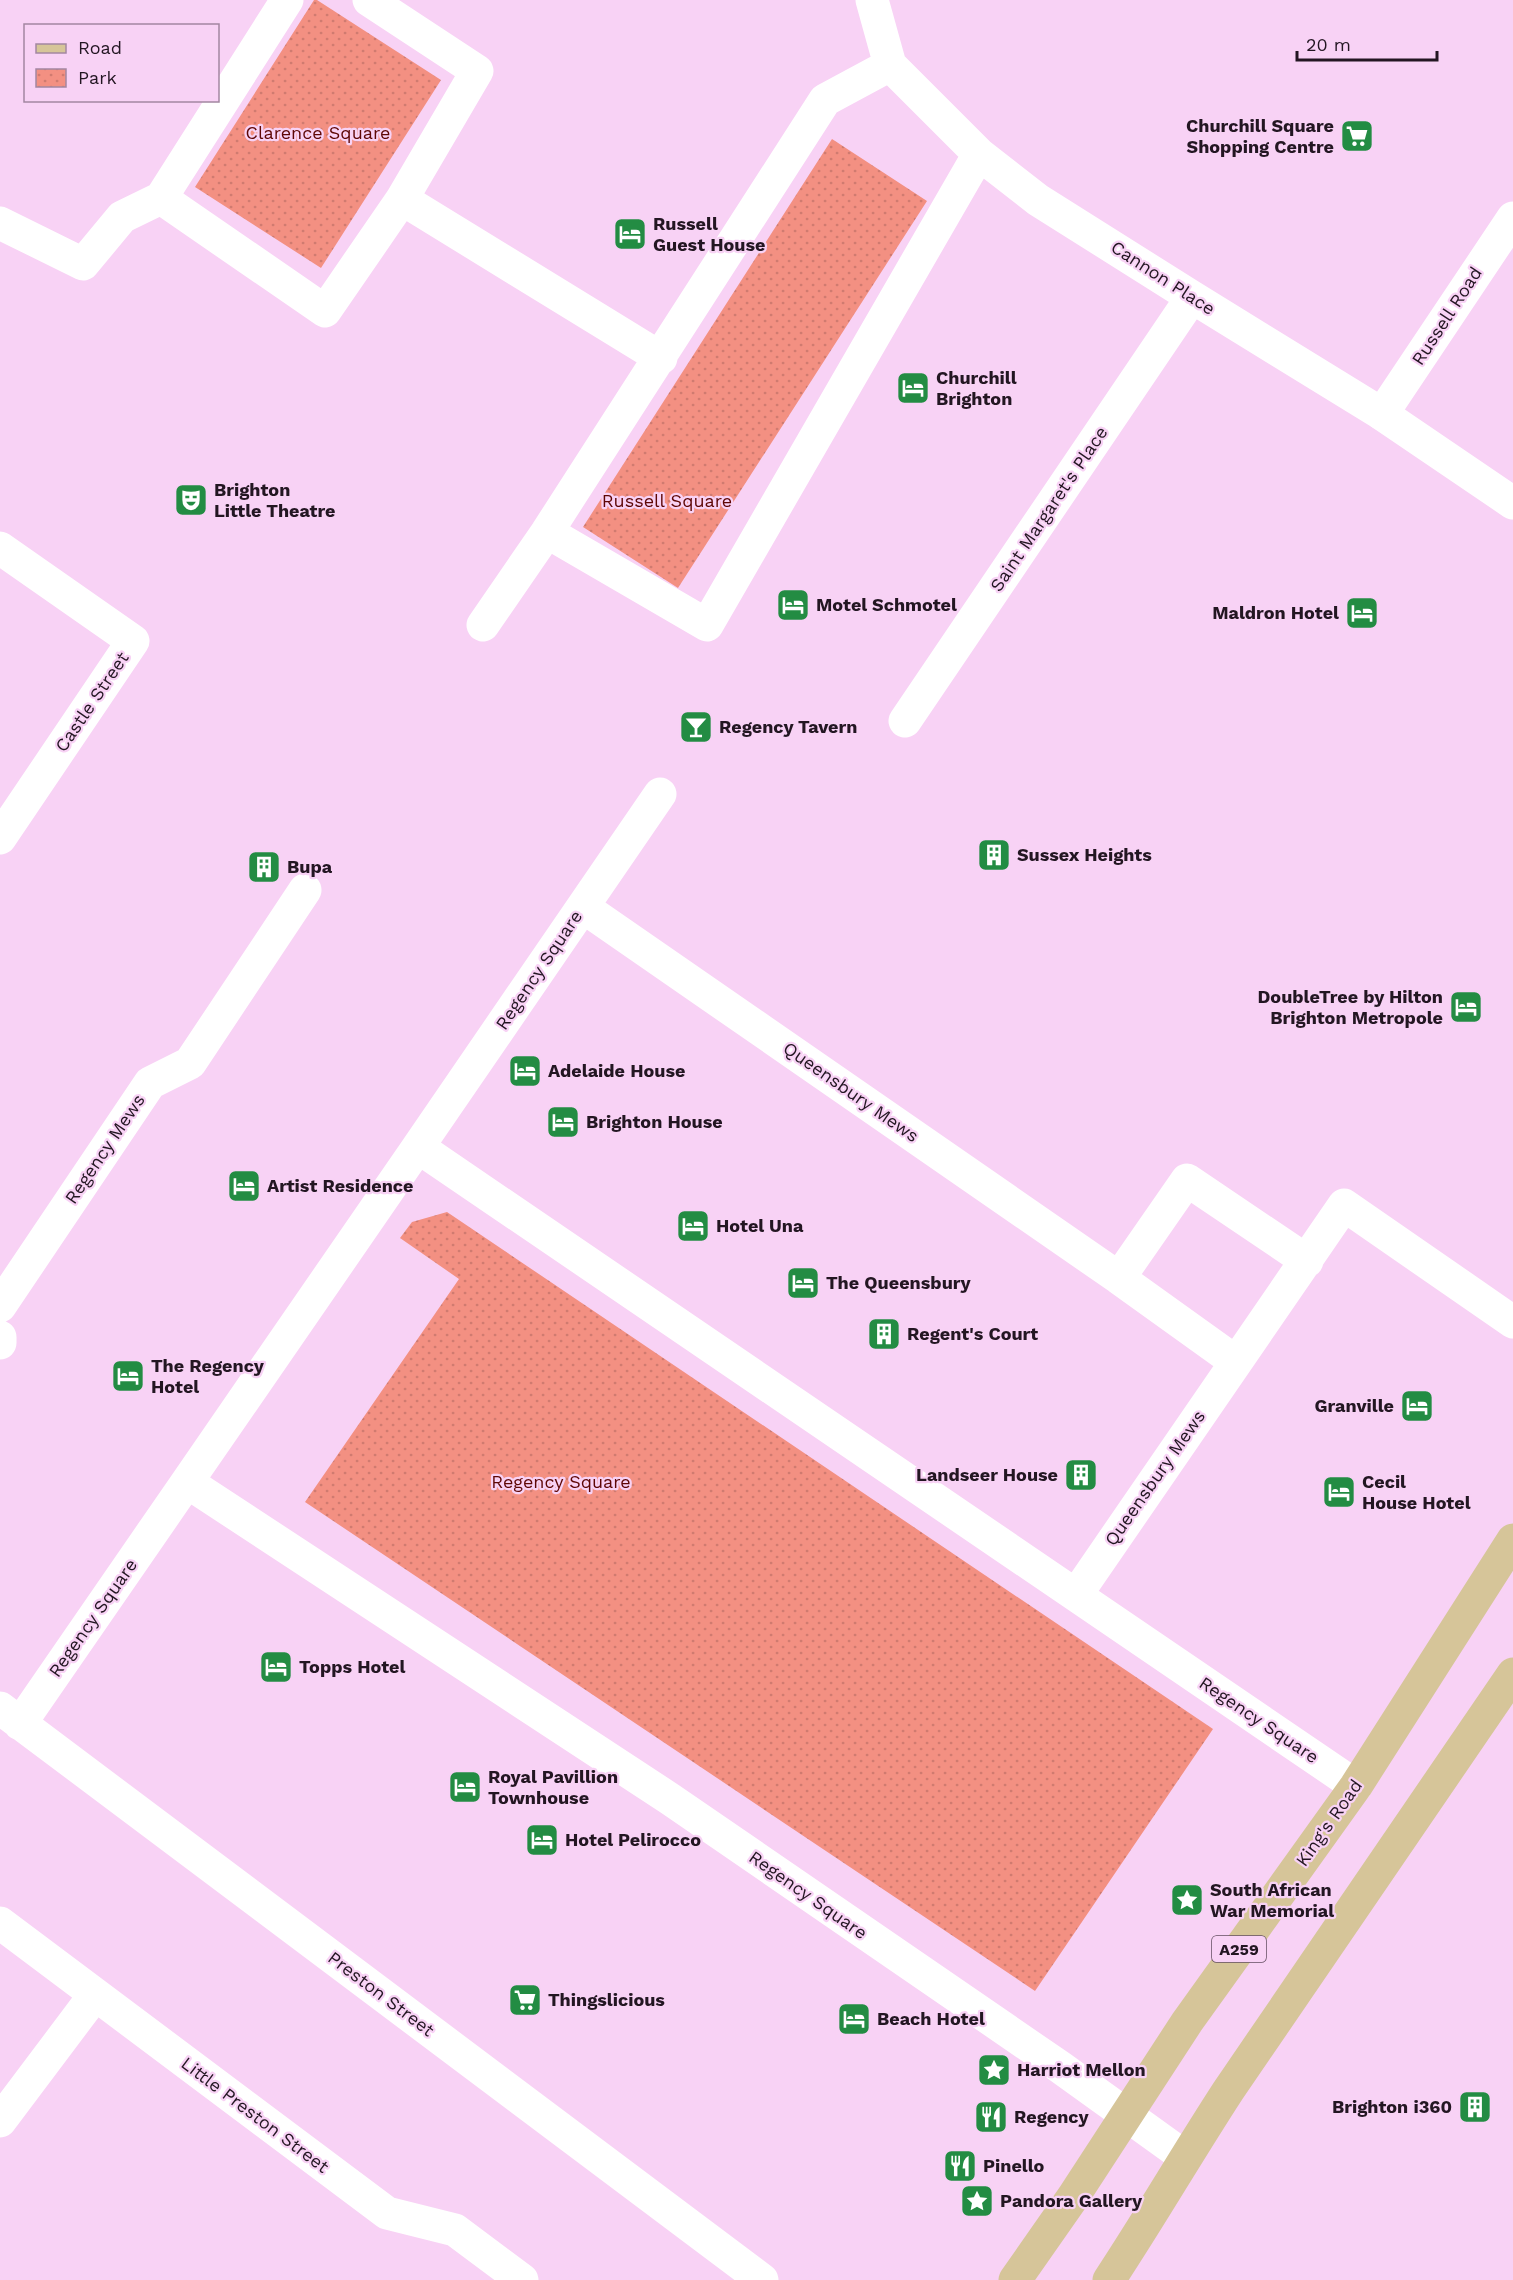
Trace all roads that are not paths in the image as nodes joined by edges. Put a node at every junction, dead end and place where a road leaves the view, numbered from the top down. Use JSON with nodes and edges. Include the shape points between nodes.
{"nodes":[{"id":1,"x":286,"y":0,"type":"edge"},
{"id":2,"x":369,"y":0,"type":"edge"},
{"id":3,"x":872,"y":0,"type":"edge"},
{"id":4,"x":890,"y":64,"type":"junction"},
{"id":5,"x":979,"y":154,"type":"junction"},
{"id":6,"x":161,"y":198,"type":"junction"},
{"id":7,"x":402,"y":200,"type":"junction"},
{"id":8,"x":1513,"y":218,"type":"edge"},
{"id":9,"x":0,"y":223,"type":"edge"},
{"id":10,"x":1192,"y":297,"type":"junction"},
{"id":11,"x":661,"y":358,"type":"junction"},
{"id":12,"x":1382,"y":414,"type":"junction"},
{"id":13,"x":1513,"y":503,"type":"edge"},
{"id":14,"x":547,"y":532,"type":"junction"},
{"id":15,"x":0,"y":548,"type":"edge"},
{"id":16,"x":483,"y":625,"type":"dead end"},
{"id":17,"x":905,"y":721,"type":"dead end"},
{"id":18,"x":660,"y":794,"type":"dead end"},
{"id":19,"x":0,"y":838,"type":"edge"},
{"id":20,"x":305,"y":890,"type":"dead end"},
{"id":21,"x":583,"y":907,"type":"junction"},
{"id":22,"x":418,"y":1147,"type":"junction"},
{"id":23,"x":1307,"y":1261,"type":"junction"},
{"id":24,"x":1119,"y":1278,"type":"junction"},
{"id":25,"x":0,"y":1306,"type":"edge"},
{"id":26,"x":1513,"y":1323,"type":"edge"},
{"id":27,"x":0,"y":1336,"type":"edge"},
{"id":28,"x":0,"y":1343,"type":"edge"},
{"id":29,"x":1236,"y":1362,"type":"junction"},
{"id":30,"x":187,"y":1482,"type":"junction"},
{"id":31,"x":1513,"y":1540,"type":"edge"},
{"id":32,"x":1076,"y":1595,"type":"junction"},
{"id":33,"x":1513,"y":1674,"type":"edge"},
{"id":34,"x":10,"y":1716,"type":"edge"},
{"id":35,"x":1356,"y":1786,"type":"junction"},
{"id":36,"x":0,"y":1923,"type":"edge"},
{"id":37,"x":94,"y":1996,"type":"junction"},
{"id":38,"x":1128,"y":2115,"type":"junction"},
{"id":39,"x":0,"y":2121,"type":"edge"},
{"id":40,"x":1185,"y":2157,"type":"junction"},
{"id":41,"x":1116,"y":2268,"type":"edge"},
{"id":42,"x":522,"y":2280,"type":"edge"},
{"id":43,"x":762,"y":2280,"type":"edge"},
{"id":44,"x":1015,"y":2280,"type":"edge"},
{"id":45,"x":1091,"y":2280,"type":"edge"}],
"edges":[{"from":1,"to":6,"type":"street"},
{"from":2,"to":7,"type":"street","via":[[477,71]]},
{"from":3,"to":4,"type":"street","name":"Cannon Place"},
{"from":4,"to":5,"type":"street","name":"Cannon Place"},
{"from":4,"to":11,"type":"street","via":[[825,100]]},
{"from":5,"to":10,"type":"street","name":"Cannon Place","via":[[1038,200]]},
{"from":5,"to":14,"type":"street","via":[[707,625]]},
{"from":6,"to":7,"type":"street","via":[[325,311]]},
{"from":6,"to":9,"type":"street","via":[[122,217],[83,264]]},
{"from":7,"to":11,"type":"street"},
{"from":8,"to":12,"type":"street","name":"Russell Road"},
{"from":10,"to":12,"type":"street","name":"Cannon Place"},
{"from":10,"to":17,"type":"street","name":"Saint Margaret's Place"},
{"from":11,"to":14,"type":"street"},
{"from":12,"to":13,"type":"street","name":"Cannon Place"},
{"from":14,"to":16,"type":"street"},
{"from":15,"to":19,"type":"street","name":"Castle Street","via":[[133,641]]},
{"from":18,"to":21,"type":"street","name":"Regency Square"},
{"from":20,"to":25,"type":"street","name":"Regency Mews","via":[[190,1063],[150,1083]]},
{"from":21,"to":22,"type":"street","name":"Regency Square"},
{"from":21,"to":24,"type":"street","name":"Queensbury Mews"},
{"from":22,"to":30,"type":"street","name":"Regency Square"},
{"from":22,"to":32,"type":"street","name":"Regency Square"},
{"from":23,"to":24,"type":"street","via":[[1187,1180]]},
{"from":23,"to":26,"type":"street","name":"Queensbury Mews","via":[[1344,1205]]},
{"from":23,"to":29,"type":"street","name":"Queensbury Mews"},
{"from":24,"to":29,"type":"street","name":"Queensbury Mews"},
{"from":27,"to":28,"type":"street"},
{"from":29,"to":32,"type":"street","name":"Queensbury Mews"},
{"from":30,"to":34,"type":"street","name":"Regency Square"},
{"from":30,"to":38,"type":"street","name":"Regency Square","via":[[670,1799]]},
{"from":31,"to":35,"type":"main road","name":"King's Road","number":"A259"},
{"from":32,"to":35,"type":"street","name":"Regency Square"},
{"from":33,"to":40,"type":"main road"},
{"from":34,"to":43,"type":"street","name":"Preston Street"},
{"from":35,"to":38,"type":"main road","name":"King's Road","number":"A259","via":[[1187,2022]]},
{"from":36,"to":37,"type":"street","name":"Little Preston Street"},
{"from":37,"to":39,"type":"street"},
{"from":37,"to":42,"type":"street","name":"Little Preston Street","via":[[387,2213],[455,2229]]},
{"from":38,"to":40,"type":"street","name":"Regency Square"},
{"from":38,"to":44,"type":"main road","name":"King's Road","number":"A259"},
{"from":40,"to":41,"type":"main road"},
{"from":41,"to":45,"type":"street"}]}
